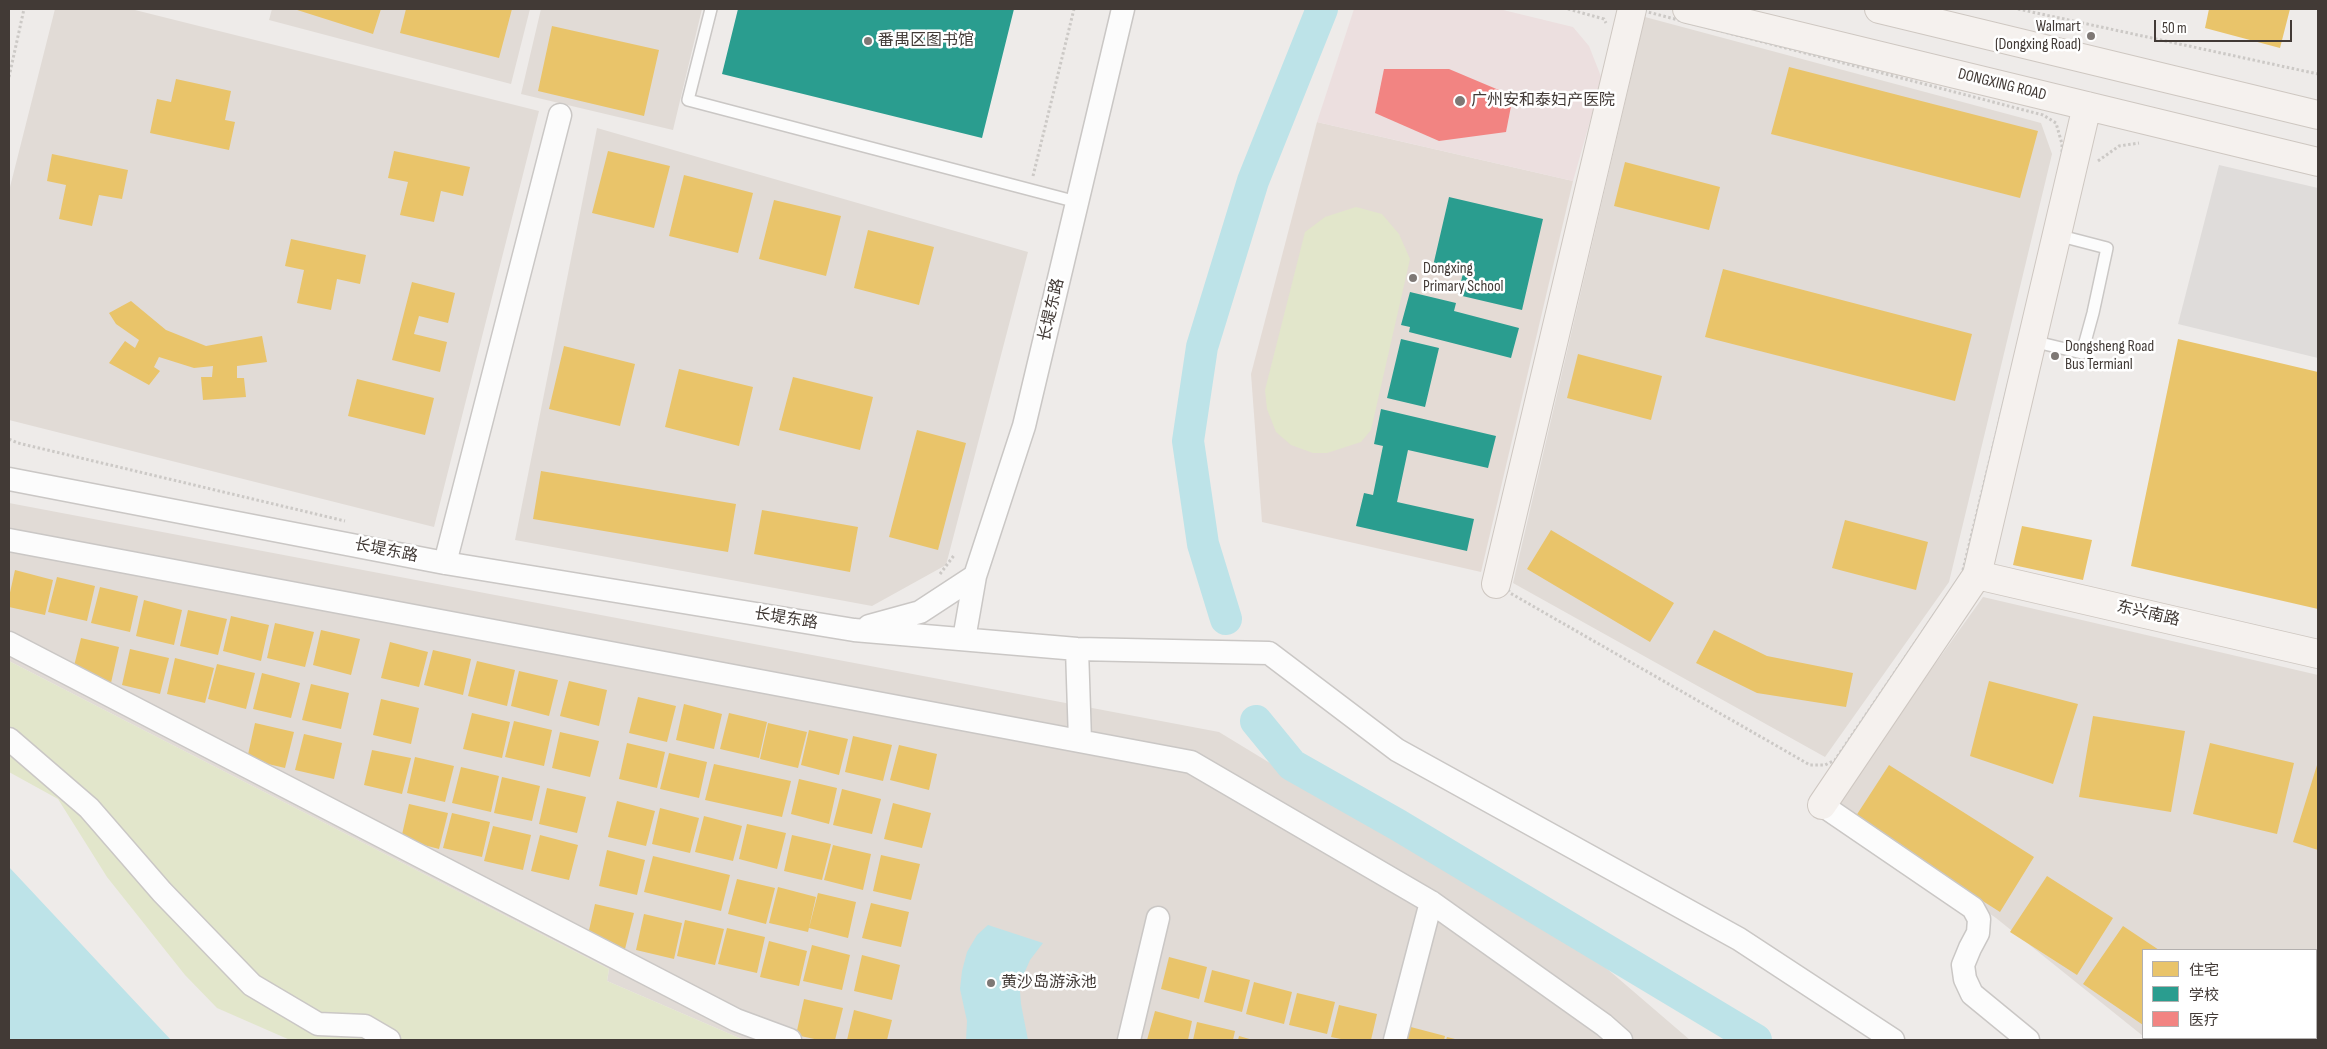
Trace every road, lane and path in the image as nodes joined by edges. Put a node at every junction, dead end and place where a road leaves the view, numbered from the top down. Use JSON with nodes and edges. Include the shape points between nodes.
{"nodes":[{"id":1,"x":24,"y":9,"type":"edge"},
{"id":2,"x":711,"y":9,"type":"edge"},
{"id":3,"x":1074,"y":9,"type":"edge"},
{"id":4,"x":1123,"y":9,"type":"edge"},
{"id":5,"x":1632,"y":9,"type":"edge"},
{"id":6,"x":1687,"y":9,"type":"edge"},
{"id":7,"x":1879,"y":9,"type":"edge"},
{"id":8,"x":2018,"y":9,"type":"edge"},
{"id":9,"x":2318,"y":74,"type":"edge"},
{"id":10,"x":9,"y":77,"type":"edge"},
{"id":11,"x":2087,"y":106,"type":"junction"},
{"id":12,"x":560,"y":114,"type":"dead end"},
{"id":13,"x":2318,"y":115,"type":"edge"},
{"id":14,"x":2143,"y":143,"type":"dead end"},
{"id":15,"x":2096,"y":162,"type":"dead end"},
{"id":16,"x":2318,"y":162,"type":"edge"},
{"id":17,"x":1029,"y":189,"type":"junction"},
{"id":18,"x":1077,"y":202,"type":"junction"},
{"id":19,"x":2056,"y":235,"type":"junction"},
{"id":20,"x":2031,"y":340,"type":"junction"},
{"id":21,"x":9,"y":439,"type":"edge"},
{"id":22,"x":9,"y":464,"type":"edge"},
{"id":23,"x":9,"y":479,"type":"edge"},
{"id":24,"x":44,"y":484,"type":"junction"},
{"id":25,"x":353,"y":523,"type":"dead end"},
{"id":26,"x":9,"y":540,"type":"edge"},
{"id":27,"x":955,"y":554,"type":"dead end"},
{"id":28,"x":445,"y":563,"type":"junction"},
{"id":29,"x":939,"y":575,"type":"dead end"},
{"id":30,"x":1977,"y":575,"type":"junction"},
{"id":31,"x":975,"y":576,"type":"junction"},
{"id":32,"x":1496,"y":584,"type":"dead end"},
{"id":33,"x":854,"y":630,"type":"junction"},
{"id":34,"x":964,"y":640,"type":"junction"},
{"id":35,"x":9,"y":643,"type":"edge"},
{"id":36,"x":1077,"y":649,"type":"junction"},
{"id":37,"x":2318,"y":654,"type":"edge"},
{"id":38,"x":9,"y":739,"type":"edge"},
{"id":39,"x":1080,"y":741,"type":"junction"},
{"id":40,"x":1835,"y":760,"type":"joint"},
{"id":41,"x":1822,"y":805,"type":"joint"},
{"id":42,"x":1431,"y":902,"type":"junction"},
{"id":43,"x":1158,"y":918,"type":"dead end"},
{"id":44,"x":389,"y":1040,"type":"edge"},
{"id":45,"x":790,"y":1040,"type":"edge"},
{"id":46,"x":1129,"y":1040,"type":"edge"},
{"id":47,"x":1395,"y":1040,"type":"edge"},
{"id":48,"x":1621,"y":1040,"type":"edge"},
{"id":49,"x":1893,"y":1040,"type":"edge"},
{"id":50,"x":2028,"y":1040,"type":"edge"}],
"edges":[{"from":1,"to":10,"type":"path"},
{"from":2,"to":17,"type":"lane","via":[[688,100]]},
{"from":3,"to":17,"type":"path"},
{"from":4,"to":18,"type":"street","name":"长堤东路"},
{"from":5,"to":32,"type":"street"},
{"from":6,"to":11,"type":"street","name":"DONGXING ROAD"},
{"from":7,"to":13,"type":"street"},
{"from":8,"to":9,"type":"path"},
{"from":11,"to":16,"type":"street","name":"DONGXING ROAD"},
{"from":11,"to":19,"type":"street"},
{"from":12,"to":28,"type":"street"},
{"from":14,"to":15,"type":"path","via":[[2119,146]]},
{"from":17,"to":18,"type":"lane"},
{"from":18,"to":31,"type":"street","name":"长堤东路","via":[[1024,426]]},
{"from":19,"to":20,"type":"street"},
{"from":19,"to":20,"type":"lane","via":[[2107,248],[2092,313],[2082,353]]},
{"from":20,"to":30,"type":"street"},
{"from":21,"to":25,"type":"path"},
{"from":22,"to":24,"type":"street"},
{"from":23,"to":24,"type":"street","name":"长堤东路"},
{"from":24,"to":28,"type":"street","name":"长堤东路"},
{"from":26,"to":39,"type":"street"},
{"from":27,"to":29,"type":"path"},
{"from":28,"to":33,"type":"street","name":"长堤东路"},
{"from":30,"to":37,"type":"street","name":"东兴南路"},
{"from":30,"to":41,"type":"street"},
{"from":31,"to":33,"type":"street","name":"长堤东路","via":[[920,612]]},
{"from":31,"to":34,"type":"street"},
{"from":33,"to":34,"type":"street"},
{"from":34,"to":36,"type":"street"},
{"from":35,"to":45,"type":"street","via":[[736,1020]]},
{"from":36,"to":39,"type":"street"},
{"from":36,"to":49,"type":"street","via":[[1269,653],[1397,750],[1739,940]]},
{"from":38,"to":44,"type":"street","via":[[89,808],[162,892],[252,985],[318,1024],[365,1026]]},
{"from":39,"to":42,"type":"street","via":[[1191,762]]},
{"from":40,"to":40,"type":"path","via":[[1962,574],[2062,164],[2062,144],[2056,123],[2043,115],[1644,11],[1636,16],[1504,582],[1510,593],[1810,765],[1825,765]]},
{"from":41,"to":50,"type":"street","via":[[1973,908],[1979,919],[1978,934],[1964,966],[1965,980],[1972,994]]},
{"from":42,"to":47,"type":"street"},
{"from":42,"to":48,"type":"street"},
{"from":43,"to":46,"type":"street"}]}
